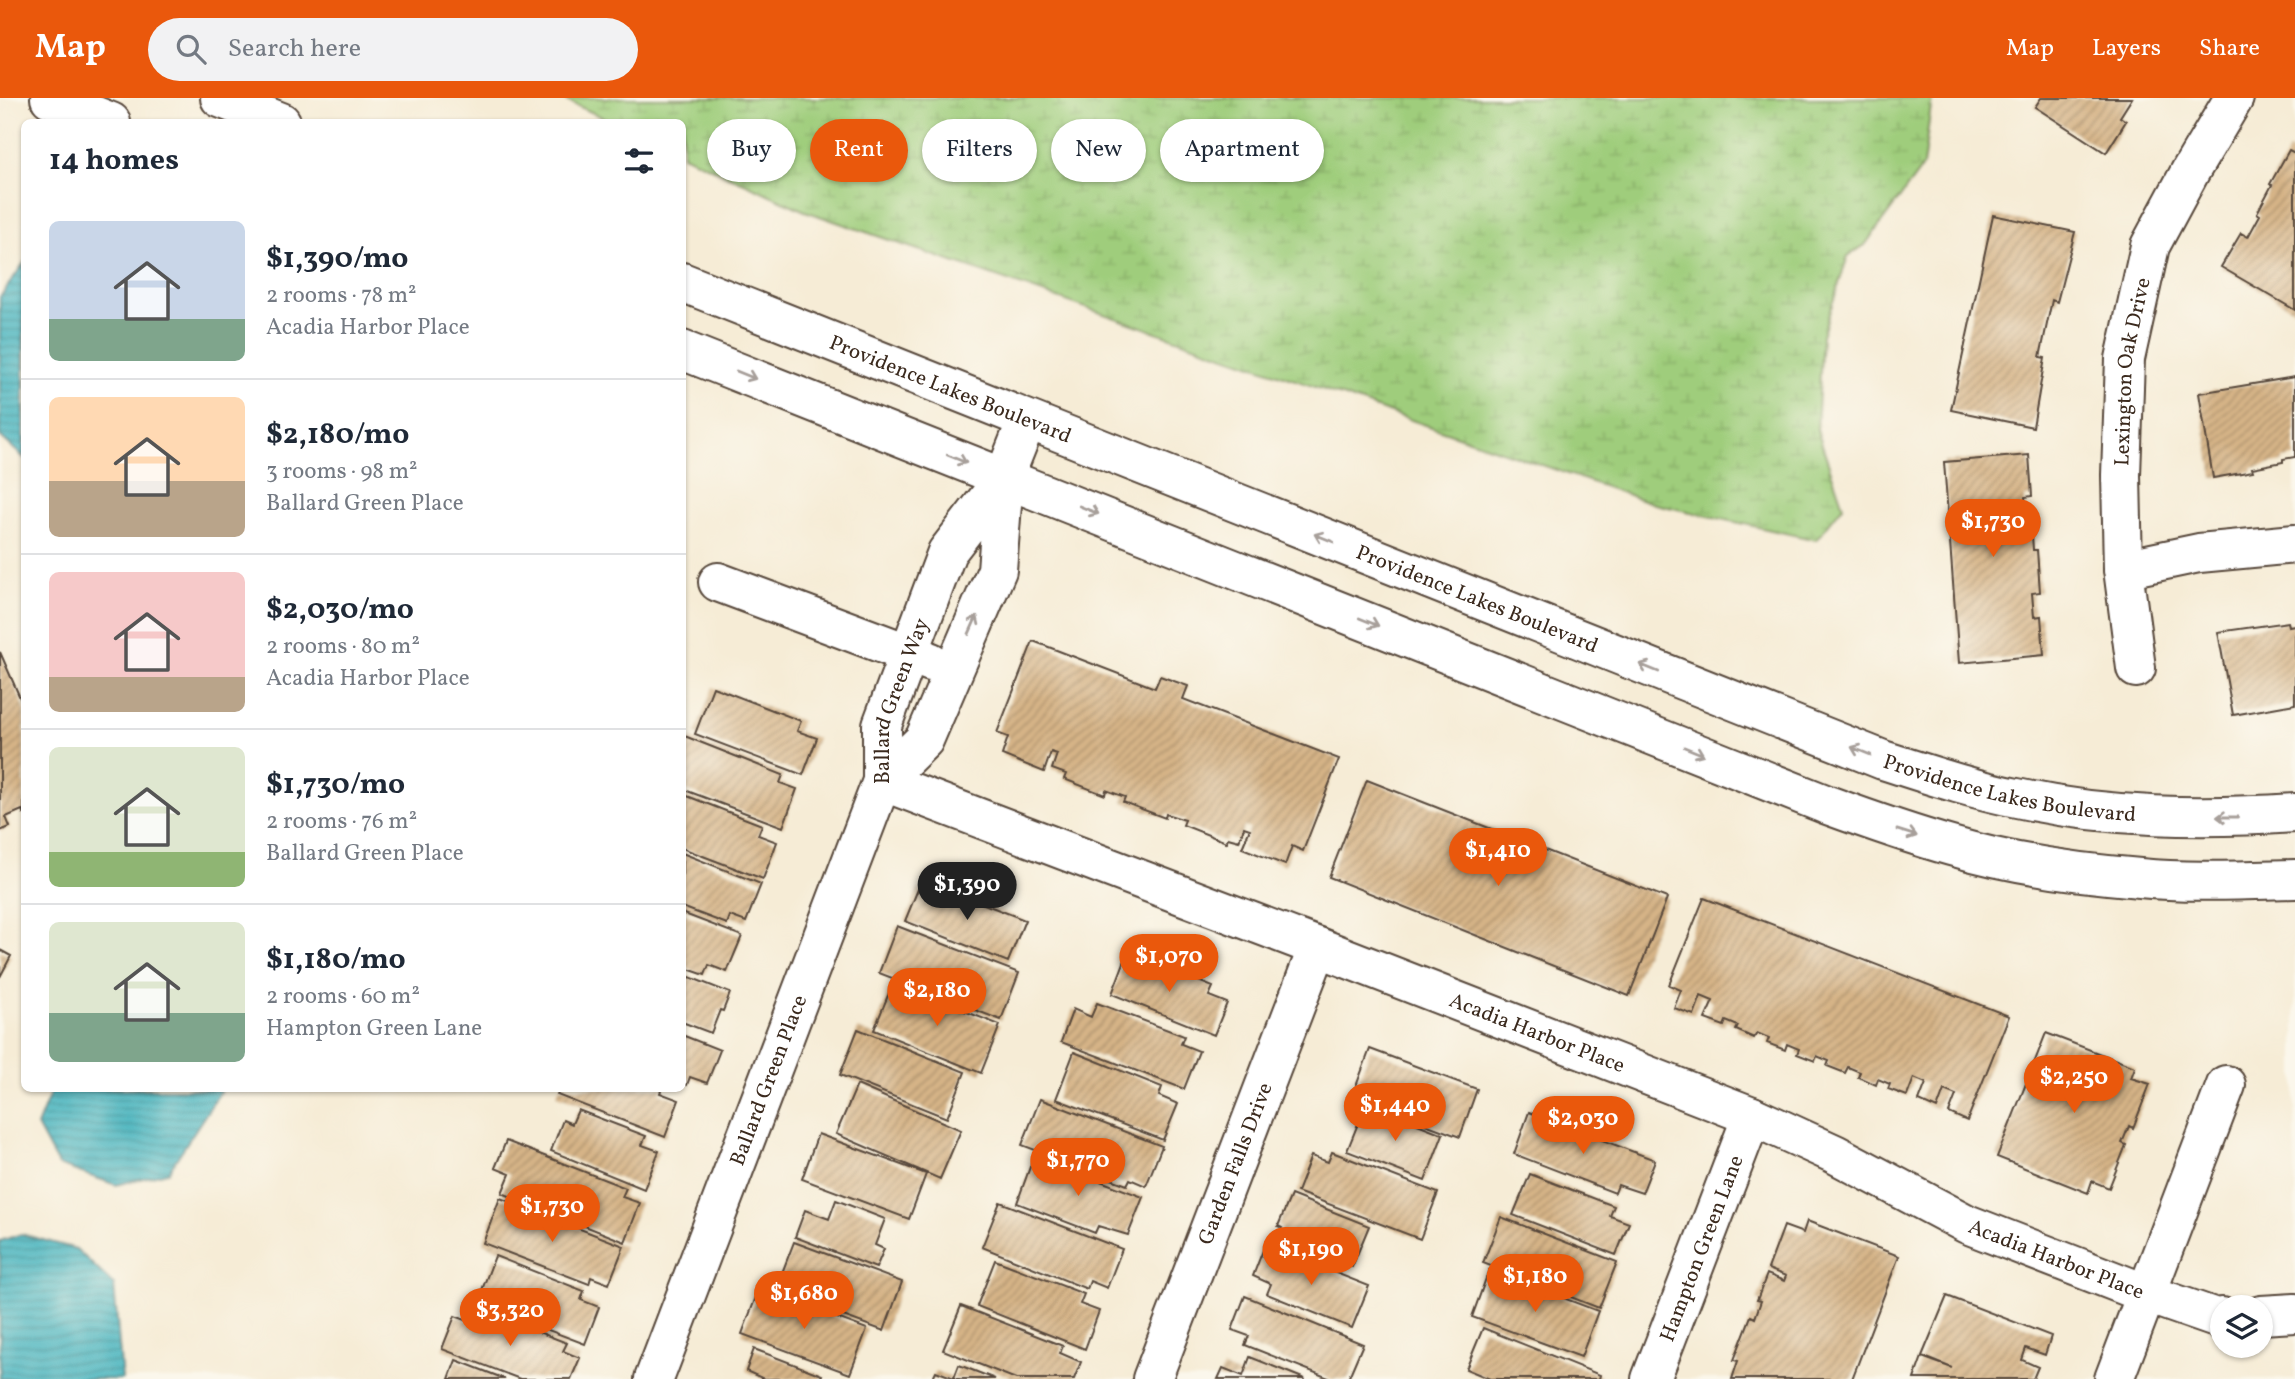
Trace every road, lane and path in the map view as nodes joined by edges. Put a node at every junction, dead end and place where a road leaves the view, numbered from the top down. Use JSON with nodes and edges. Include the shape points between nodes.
{"nodes":[{"id":1,"x":50,"y":98,"type":"edge"},
{"id":2,"x":220,"y":98,"type":"edge"},
{"id":3,"x":2234,"y":98,"type":"edge"},
{"id":4,"x":103,"y":119,"type":"edge"},
{"id":5,"x":273,"y":119,"type":"edge"},
{"id":6,"x":686,"y":284,"type":"edge"},
{"id":7,"x":686,"y":352,"type":"edge"},
{"id":8,"x":1027,"y":420,"type":"junction"},
{"id":9,"x":1004,"y":478,"type":"junction"},
{"id":10,"x":2295,"y":544,"type":"edge"},
{"id":11,"x":2123,"y":569,"type":"junction"},
{"id":12,"x":718,"y":582,"type":"dead end"},
{"id":13,"x":908,"y":653,"type":"junction"},
{"id":14,"x":2136,"y":668,"type":"dead end"},
{"id":15,"x":953,"y":670,"type":"junction"},
{"id":16,"x":882,"y":781,"type":"junction"},
{"id":17,"x":2295,"y":813,"type":"edge"},
{"id":18,"x":2295,"y":879,"type":"edge"},
{"id":19,"x":1318,"y":947,"type":"junction"},
{"id":20,"x":2227,"y":1085,"type":"dead end"},
{"id":21,"x":1752,"y":1116,"type":"junction"},
{"id":22,"x":2147,"y":1294,"type":"junction"},
{"id":23,"x":2295,"y":1313,"type":"edge"},
{"id":24,"x":2273,"y":1314,"type":"edge"},
{"id":25,"x":2210,"y":1316,"type":"edge"},
{"id":26,"x":654,"y":1379,"type":"edge"},
{"id":27,"x":1152,"y":1379,"type":"edge"},
{"id":28,"x":1651,"y":1379,"type":"edge"},
{"id":29,"x":2114,"y":1379,"type":"edge"}],
"edges":[{"from":1,"to":4,"type":"street"},
{"from":2,"to":5,"type":"street"},
{"from":3,"to":11,"type":"street","name":"Lexington Oak Drive","via":[[2150,246],[2125,359]]},
{"from":6,"to":8,"type":"street","name":"Providence Lakes Boulevard"},
{"from":7,"to":9,"type":"street","one_way":true},
{"from":8,"to":9,"type":"street","name":"Ballard Green Way"},
{"from":17,"to":8,"type":"street","name":"Providence Lakes Boulevard","one_way":true,"via":[[2238,817],[2136,814],[2018,799],[1952,782],[1883,760]]},
{"from":9,"to":13,"type":"street","name":"Ballard Green Way","via":[[947,552]]},
{"from":15,"to":9,"type":"street","name":"Ballard Green Way","one_way":true,"via":[[997,570]]},
{"from":9,"to":18,"type":"street","one_way":true,"via":[[1825,804],[1914,835],[2021,863],[2143,879]]},
{"from":10,"to":11,"type":"street","via":[[2199,553]]},
{"from":11,"to":14,"type":"street","name":"Lexington Oak Drive"},
{"from":12,"to":13,"type":"street"},
{"from":13,"to":15,"type":"street"},
{"from":13,"to":16,"type":"street","name":"Ballard Green Way","via":[[882,724]]},
{"from":15,"to":16,"type":"street","name":"Ballard Green Way","via":[[924,740]]},
{"from":16,"to":19,"type":"street","name":"Acadia Harbor Place"},
{"from":16,"to":26,"type":"street","name":"Ballard Green Place"},
{"from":19,"to":21,"type":"street","name":"Acadia Harbor Place"},
{"from":19,"to":27,"type":"street","name":"Garden Falls Drive"},
{"from":20,"to":22,"type":"street"},
{"from":21,"to":22,"type":"street","name":"Acadia Harbor Place","via":[[1967,1224]]},
{"from":21,"to":28,"type":"street","name":"Hampton Green Lane"},
{"from":22,"to":25,"type":"street","name":"Acadia Harbor Place"},
{"from":22,"to":29,"type":"street"},
{"from":23,"to":24,"type":"street"}]}
